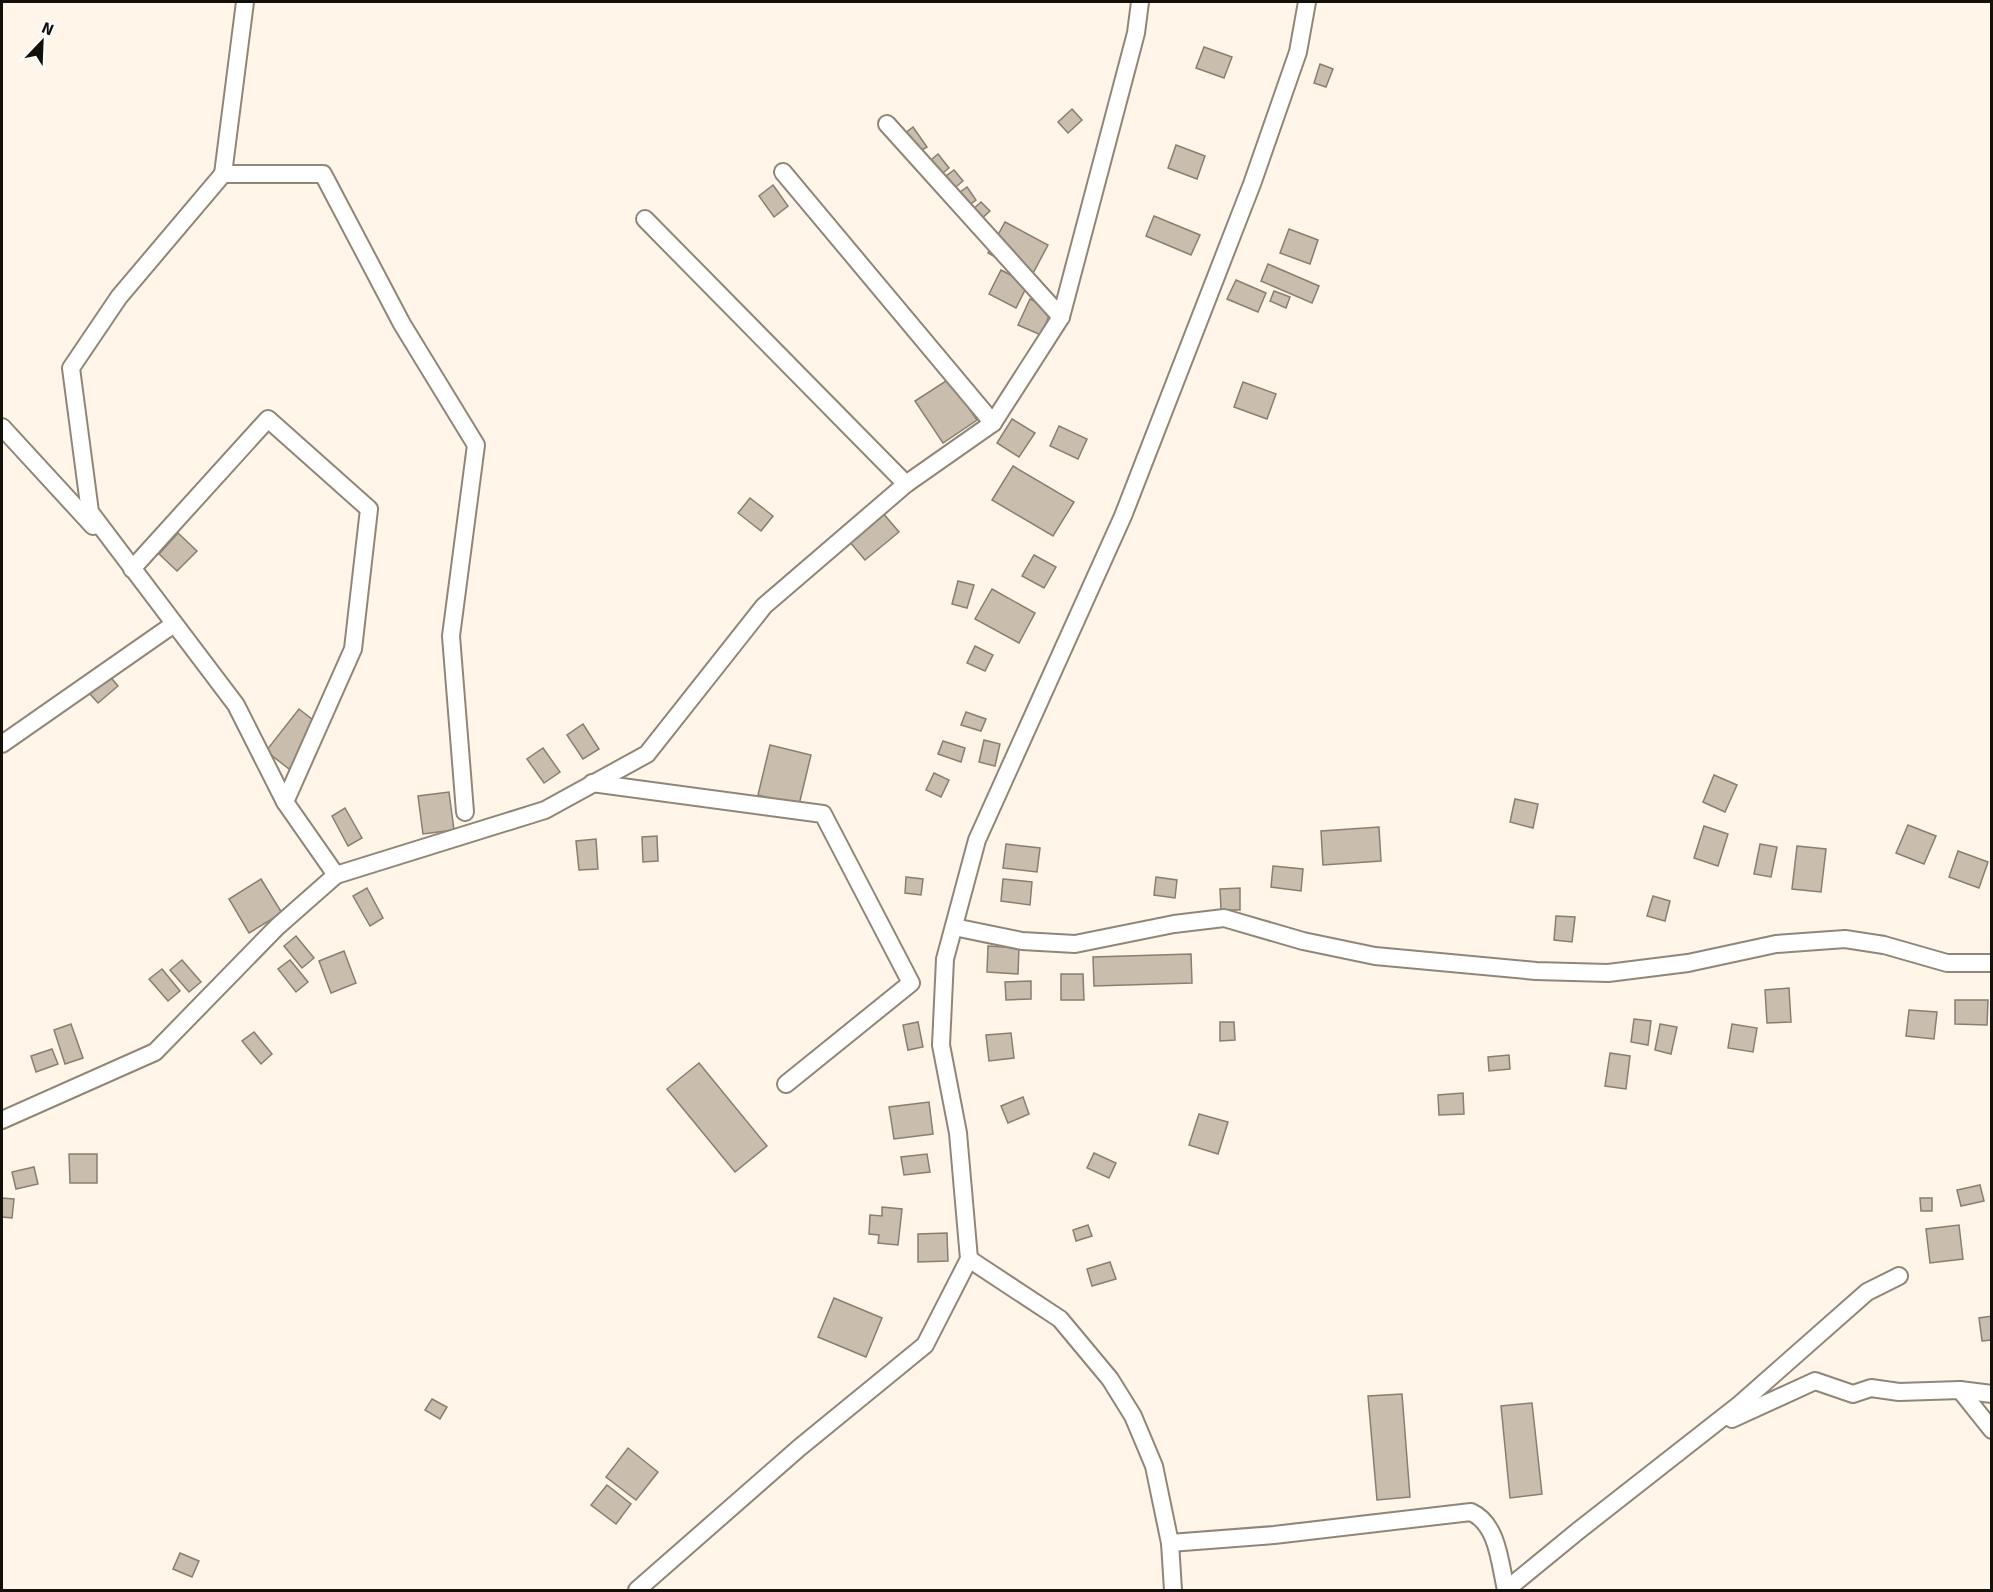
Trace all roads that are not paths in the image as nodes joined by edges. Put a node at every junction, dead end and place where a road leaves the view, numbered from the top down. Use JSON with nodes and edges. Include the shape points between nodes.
{"nodes":[{"id":1,"x":245,"y":2,"type":"edge"},
{"id":2,"x":1140,"y":2,"type":"edge"},
{"id":3,"x":1307,"y":2,"type":"edge"},
{"id":4,"x":887,"y":124,"type":"dead end"},
{"id":5,"x":783,"y":172,"type":"dead end"},
{"id":6,"x":224,"y":174,"type":"junction"},
{"id":7,"x":645,"y":219,"type":"dead end"},
{"id":8,"x":1060,"y":317,"type":"junction"},
{"id":9,"x":993,"y":423,"type":"junction"},
{"id":10,"x":2,"y":427,"type":"edge"},
{"id":11,"x":906,"y":484,"type":"junction"},
{"id":12,"x":132,"y":569,"type":"junction"},
{"id":13,"x":174,"y":624,"type":"junction"},
{"id":14,"x":2,"y":744,"type":"edge"},
{"id":15,"x":592,"y":783,"type":"junction"},
{"id":16,"x":285,"y":802,"type":"junction"},
{"id":17,"x":465,"y":812,"type":"dead end"},
{"id":18,"x":336,"y":875,"type":"junction"},
{"id":19,"x":954,"y":927,"type":"junction"},
{"id":20,"x":1992,"y":963,"type":"edge"},
{"id":21,"x":786,"y":1084,"type":"dead end"},
{"id":22,"x":2,"y":1120,"type":"edge"},
{"id":23,"x":969,"y":1259,"type":"junction"},
{"id":24,"x":1899,"y":1276,"type":"dead end"},
{"id":25,"x":1960,"y":1390,"type":"junction"},
{"id":26,"x":1992,"y":1394,"type":"edge"},
{"id":27,"x":1992,"y":1430,"type":"edge"},
{"id":28,"x":1704,"y":1432,"type":"junction"},
{"id":29,"x":1170,"y":1543,"type":"junction"},
{"id":30,"x":637,"y":1590,"type":"edge"},
{"id":31,"x":1173,"y":1590,"type":"edge"},
{"id":32,"x":1506,"y":1590,"type":"edge"}],
"edges":[{"from":1,"to":6,"type":"street"},
{"from":2,"to":8,"type":"street","via":[[1136,33]]},
{"from":3,"to":19,"type":"street","via":[[1299,52],[1252,184],[1123,516],[976,840]]},
{"from":4,"to":8,"type":"street"},
{"from":5,"to":9,"type":"street"},
{"from":6,"to":12,"type":"street","via":[[119,297],[71,368],[90,512]]},
{"from":6,"to":17,"type":"street","via":[[323,174],[402,324],[476,445],[451,636]]},
{"from":7,"to":11,"type":"street"},
{"from":8,"to":9,"type":"street"},
{"from":9,"to":11,"type":"street"},
{"from":10,"to":12,"type":"street"},
{"from":11,"to":15,"type":"street","via":[[764,606],[647,754]]},
{"from":12,"to":13,"type":"street"},
{"from":12,"to":16,"type":"street","via":[[268,419],[369,509],[353,648]]},
{"from":13,"to":14,"type":"street"},
{"from":13,"to":16,"type":"street","via":[[236,705]]},
{"from":15,"to":18,"type":"street","via":[[545,810]]},
{"from":15,"to":21,"type":"street","via":[[823,814],[911,983]]},
{"from":16,"to":18,"type":"street"},
{"from":18,"to":22,"type":"street","via":[[277,927],[155,1052]]},
{"from":19,"to":20,"type":"street","via":[[1022,941],[1075,944],[1224,918],[1303,941],[1375,956],[1536,971],[1608,973],[1688,963],[1776,944],[1845,939],[1884,945],[1947,963]]},
{"from":19,"to":23,"type":"street","via":[[945,959],[941,1045],[958,1133]]},
{"from":23,"to":29,"type":"street","via":[[1060,1319],[1110,1379],[1133,1416],[1154,1466]]},
{"from":23,"to":30,"type":"street","via":[[925,1345]]},
{"from":24,"to":28,"type":"street","via":[[1867,1292]]},
{"from":25,"to":26,"type":"street"},
{"from":25,"to":27,"type":"street"},
{"from":25,"to":28,"type":"street","via":[[1899,1392],[1871,1388],[1853,1394],[1815,1381]]},
{"from":28,"to":32,"type":"street"},
{"from":29,"to":31,"type":"street"},
{"from":29,"to":32,"type":"street","via":[[1471,1512],[1490,1527]]}]}
